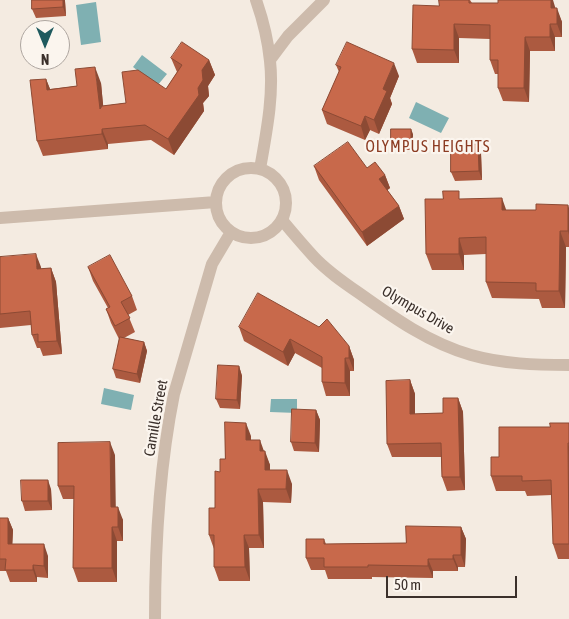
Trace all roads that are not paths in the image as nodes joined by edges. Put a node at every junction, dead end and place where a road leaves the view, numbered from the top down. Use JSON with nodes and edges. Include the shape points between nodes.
{"nodes":[{"id":1,"x":256,"y":0,"type":"edge"},
{"id":2,"x":324,"y":0,"type":"edge"},
{"id":3,"x":270,"y":60,"type":"junction"},
{"id":4,"x":260,"y":169,"type":"junction"},
{"id":5,"x":216,"y":202,"type":"junction"},
{"id":6,"x":0,"y":218,"type":"edge"},
{"id":7,"x":282,"y":220,"type":"junction"},
{"id":8,"x":231,"y":232,"type":"junction"},
{"id":9,"x":569,"y":365,"type":"edge"},
{"id":10,"x":155,"y":619,"type":"edge"}],
"edges":[{"from":1,"to":3,"type":"street"},
{"from":2,"to":3,"type":"street"},
{"from":3,"to":4,"type":"street","via":[[267,125]]},
{"from":4,"to":5,"type":"street","via":[[239,170],[230,175],[222,182]]},
{"from":4,"to":7,"type":"street","via":[[270,173],[284,189],[286,200]]},
{"from":5,"to":6,"type":"street"},
{"from":5,"to":8,"type":"street","via":[[218,214]]},
{"from":7,"to":8,"type":"street","via":[[274,229],[259,236]]},
{"from":7,"to":9,"type":"street","name":"Olympus Drive","via":[[326,268],[393,318],[425,337],[471,355],[495,360]]},
{"from":8,"to":10,"type":"street","name":"Camille Street","via":[[212,264],[173,400],[156,534]]}]}
